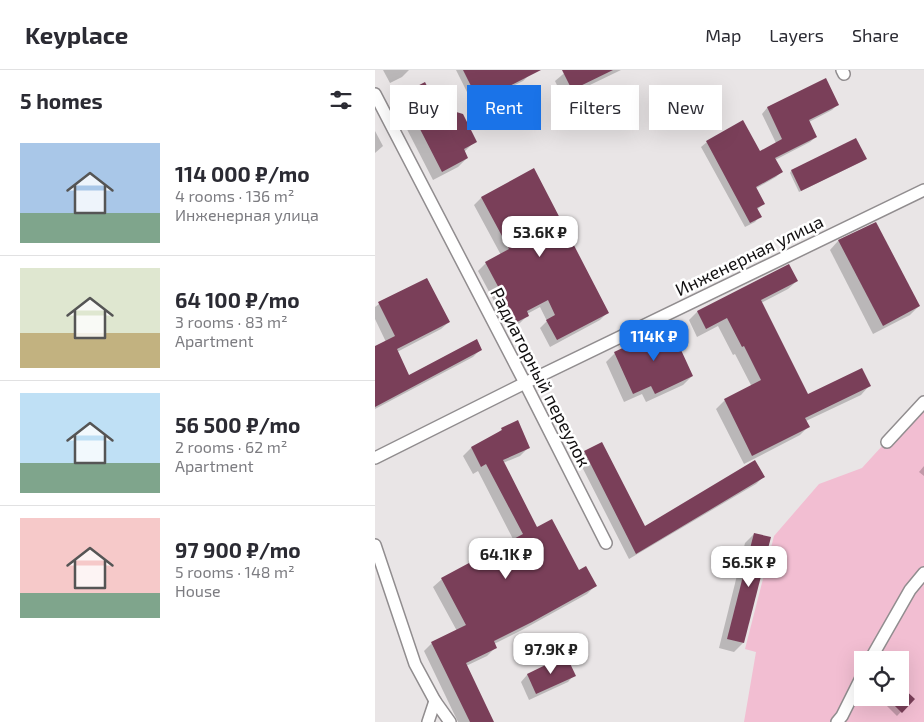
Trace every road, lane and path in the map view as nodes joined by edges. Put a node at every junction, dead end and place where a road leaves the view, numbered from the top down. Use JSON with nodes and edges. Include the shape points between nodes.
{"nodes":[{"id":1,"x":375,"y":94,"type":"edge"},
{"id":2,"x":924,"y":190,"type":"edge"},
{"id":3,"x":525,"y":382,"type":"junction"},
{"id":4,"x":924,"y":402,"type":"edge"},
{"id":5,"x":887,"y":442,"type":"dead end"},
{"id":6,"x":375,"y":458,"type":"edge"},
{"id":7,"x":606,"y":543,"type":"dead end"},
{"id":8,"x":375,"y":545,"type":"edge"},
{"id":9,"x":924,"y":573,"type":"edge"},
{"id":10,"x":875,"y":651,"type":"edge"},
{"id":11,"x":854,"y":692,"type":"edge"},
{"id":12,"x":435,"y":701,"type":"junction"},
{"id":13,"x":427,"y":722,"type":"edge"},
{"id":14,"x":451,"y":722,"type":"edge"},
{"id":15,"x":837,"y":722,"type":"edge"}],
"edges":[{"from":1,"to":3,"type":"street","name":"Радиаторный переулок"},
{"from":2,"to":3,"type":"street","name":"Инженерная улица"},
{"from":3,"to":6,"type":"street","name":"Инженерная улица"},
{"from":3,"to":7,"type":"street","name":"Радиаторный переулок"},
{"from":4,"to":5,"type":"street"},
{"from":8,"to":12,"type":"street","via":[[415,664]]},
{"from":9,"to":10,"type":"street","via":[[910,590]]},
{"from":11,"to":15,"type":"street"},
{"from":12,"to":13,"type":"street"},
{"from":12,"to":14,"type":"street"}]}
